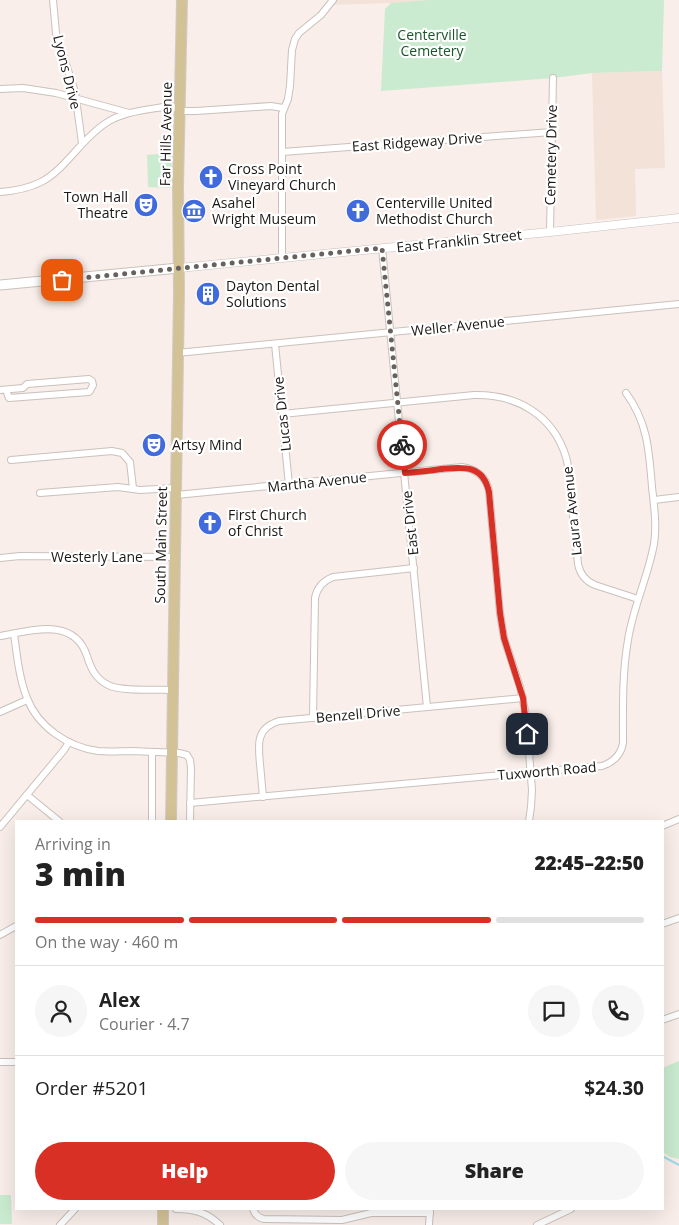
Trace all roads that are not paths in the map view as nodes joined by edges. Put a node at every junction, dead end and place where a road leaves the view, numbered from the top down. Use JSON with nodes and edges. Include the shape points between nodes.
{"nodes":[{"id":1,"x":53,"y":0,"type":"edge"},
{"id":2,"x":182,"y":0,"type":"edge"},
{"id":3,"x":333,"y":0,"type":"edge"},
{"id":4,"x":553,"y":78,"type":"dead end"},
{"id":5,"x":0,"y":89,"type":"edge"},
{"id":6,"x":76,"y":98,"type":"junction"},
{"id":7,"x":284,"y":108,"type":"junction"},
{"id":8,"x":180,"y":111,"type":"junction"},
{"id":9,"x":129,"y":113,"type":"junction"},
{"id":10,"x":552,"y":132,"type":"junction"},
{"id":11,"x":82,"y":143,"type":"junction"},
{"id":12,"x":282,"y":152,"type":"junction"},
{"id":13,"x":0,"y":192,"type":"edge"},
{"id":14,"x":679,"y":218,"type":"edge"},
{"id":15,"x":550,"y":232,"type":"junction"},
{"id":16,"x":382,"y":248,"type":"junction"},
{"id":17,"x":282,"y":258,"type":"junction"},
{"id":18,"x":179,"y":268,"type":"junction"},
{"id":19,"x":0,"y":285,"type":"edge"},
{"id":20,"x":679,"y":304,"type":"edge"},
{"id":21,"x":391,"y":332,"type":"junction"},
{"id":22,"x":275,"y":344,"type":"junction"},
{"id":23,"x":177,"y":353,"type":"junction"},
{"id":24,"x":3,"y":390,"type":"edge"},
{"id":25,"x":626,"y":393,"type":"dead end"},
{"id":26,"x":398,"y":402,"type":"junction"},
{"id":27,"x":282,"y":414,"type":"junction"},
{"id":28,"x":11,"y":460,"type":"dead end"},
{"id":29,"x":405,"y":473,"type":"junction"},
{"id":30,"x":289,"y":485,"type":"junction"},
{"id":31,"x":133,"y":488,"type":"junction"},
{"id":32,"x":176,"y":492,"type":"junction"},
{"id":33,"x":40,"y":493,"type":"dead end"},
{"id":34,"x":679,"y":498,"type":"edge"},
{"id":35,"x":654,"y":500,"type":"junction"},
{"id":36,"x":175,"y":557,"type":"junction"},
{"id":37,"x":0,"y":558,"type":"edge"},
{"id":38,"x":414,"y":568,"type":"junction"},
{"id":39,"x":638,"y":599,"type":"junction"},
{"id":40,"x":14,"y":634,"type":"junction"},
{"id":41,"x":0,"y":636,"type":"edge"},
{"id":42,"x":173,"y":690,"type":"junction"},
{"id":43,"x":523,"y":698,"type":"junction"},
{"id":44,"x":28,"y":700,"type":"junction"},
{"id":45,"x":428,"y":707,"type":"junction"},
{"id":46,"x":0,"y":712,"type":"edge"},
{"id":47,"x":313,"y":718,"type":"junction"},
{"id":48,"x":68,"y":742,"type":"junction"},
{"id":49,"x":152,"y":752,"type":"junction"},
{"id":50,"x":172,"y":752,"type":"junction"},
{"id":51,"x":530,"y":773,"type":"junction"},
{"id":52,"x":27,"y":795,"type":"junction"},
{"id":53,"x":263,"y":797,"type":"junction"},
{"id":54,"x":190,"y":803,"type":"junction"},
{"id":55,"x":679,"y":819,"type":"edge"},
{"id":56,"x":58,"y":820,"type":"edge"},
{"id":57,"x":152,"y":820,"type":"edge"},
{"id":58,"x":171,"y":820,"type":"edge"},
{"id":59,"x":190,"y":820,"type":"edge"},
{"id":60,"x":529,"y":820,"type":"edge"},
{"id":61,"x":664,"y":825,"type":"edge"},
{"id":62,"x":0,"y":827,"type":"edge"},
{"id":63,"x":679,"y":918,"type":"edge"},
{"id":64,"x":664,"y":923,"type":"edge"},
{"id":65,"x":15,"y":927,"type":"edge"},
{"id":66,"x":0,"y":935,"type":"edge"},
{"id":67,"x":679,"y":1014,"type":"edge"},
{"id":68,"x":664,"y":1019,"type":"edge"},
{"id":69,"x":0,"y":1062,"type":"edge"},
{"id":70,"x":15,"y":1062,"type":"edge"},
{"id":71,"x":74,"y":1210,"type":"edge"},
{"id":72,"x":164,"y":1210,"type":"edge"},
{"id":73,"x":253,"y":1210,"type":"edge"},
{"id":74,"x":570,"y":1210,"type":"edge"},
{"id":75,"x":204,"y":1211,"type":"edge"},
{"id":76,"x":378,"y":1211,"type":"edge"},
{"id":77,"x":430,"y":1211,"type":"edge"},
{"id":78,"x":60,"y":1225,"type":"edge"},
{"id":79,"x":163,"y":1225,"type":"edge"},
{"id":80,"x":220,"y":1225,"type":"edge"},
{"id":81,"x":429,"y":1225,"type":"edge"},
{"id":82,"x":537,"y":1225,"type":"edge"}],
"edges":[{"from":1,"to":6,"type":"street","name":"Lyons Drive","via":[[56,33]]},
{"from":2,"to":8,"type":"main road","name":"Far Hills Avenue"},
{"from":3,"to":7,"type":"street","via":[[295,39],[288,99]]},
{"from":4,"to":10,"type":"street","name":"Cemetery Drive"},
{"from":5,"to":6,"type":"street","via":[[32,88]]},
{"from":6,"to":9,"type":"street"},
{"from":6,"to":11,"type":"street","name":"Lyons Drive"},
{"from":7,"to":8,"type":"street"},
{"from":7,"to":12,"type":"street"},
{"from":8,"to":9,"type":"street","via":[[169,106]]},
{"from":8,"to":18,"type":"main road","name":"Far Hills Avenue"},
{"from":9,"to":11,"type":"street","via":[[105,123]]},
{"from":10,"to":12,"type":"street","name":"East Ridgeway Drive"},
{"from":10,"to":15,"type":"street","name":"Cemetery Drive"},
{"from":11,"to":13,"type":"street","via":[[57,171],[42,182]]},
{"from":12,"to":17,"type":"street"},
{"from":14,"to":15,"type":"street","name":"East Franklin Street"},
{"from":15,"to":16,"type":"street","name":"East Franklin Street"},
{"from":16,"to":17,"type":"street","name":"East Franklin Street"},
{"from":16,"to":21,"type":"street","name":"East Drive"},
{"from":17,"to":18,"type":"street","name":"East Franklin Street"},
{"from":18,"to":19,"type":"main road"},
{"from":18,"to":23,"type":"main road","name":"South Main Street"},
{"from":20,"to":21,"type":"street","name":"Weller Avenue"},
{"from":21,"to":22,"type":"street","name":"Weller Avenue"},
{"from":21,"to":26,"type":"street","name":"East Drive"},
{"from":22,"to":23,"type":"street","name":"Weller Avenue"},
{"from":22,"to":27,"type":"street","name":"Lucas Drive"},
{"from":23,"to":32,"type":"main road","name":"South Main Street"},
{"from":24,"to":24,"type":"street","via":[[24,388],[27,384],[89,379],[93,385],[89,392],[9,398]]},
{"from":25,"to":35,"type":"street","name":"Tuxworth Road","via":[[646,433]]},
{"from":26,"to":27,"type":"street","name":"Laura Avenue"},
{"from":26,"to":29,"type":"street","name":"East Drive"},
{"from":26,"to":39,"type":"street","name":"Laura Avenue","via":[[493,395],[531,409],[551,428],[566,457],[579,570],[591,584]]},
{"from":27,"to":30,"type":"street","name":"Lucas Drive"},
{"from":28,"to":31,"type":"street","via":[[112,451],[122,453],[130,462]]},
{"from":29,"to":30,"type":"street","name":"Martha Avenue"},
{"from":29,"to":38,"type":"street","name":"East Drive"},
{"from":29,"to":43,"type":"street","name":"Martha Avenue","via":[[467,468],[478,472],[486,482],[504,638]]},
{"from":30,"to":32,"type":"street","name":"Martha Avenue"},
{"from":31,"to":32,"type":"street","name":"Martha Avenue"},
{"from":31,"to":33,"type":"street","name":"Martha Avenue"},
{"from":32,"to":36,"type":"main road","name":"South Main Street"},
{"from":34,"to":35,"type":"street"},
{"from":35,"to":39,"type":"street","name":"Tuxworth Road","via":[[654,543]]},
{"from":36,"to":37,"type":"street","name":"Westerly Lane"},
{"from":36,"to":42,"type":"main road","name":"South Main Street"},
{"from":38,"to":45,"type":"street","name":"East Drive"},
{"from":38,"to":47,"type":"street","via":[[333,577],[319,587],[315,598]]},
{"from":39,"to":51,"type":"street","name":"Tuxworth Road","via":[[625,656],[620,753],[613,762],[602,766]]},
{"from":40,"to":41,"type":"street"},
{"from":40,"to":42,"type":"street","via":[[63,630],[78,640],[93,673],[107,685],[121,689]]},
{"from":40,"to":44,"type":"street"},
{"from":42,"to":50,"type":"main road","name":"South Main Street"},
{"from":43,"to":45,"type":"street","name":"Benzell Drive"},
{"from":43,"to":51,"type":"street","name":"Martha Avenue"},
{"from":44,"to":46,"type":"street"},
{"from":44,"to":48,"type":"street","via":[[43,723]]},
{"from":45,"to":47,"type":"street","name":"Benzell Drive"},
{"from":47,"to":53,"type":"street","name":"Benzell Drive","via":[[279,721],[262,732],[258,742]]},
{"from":48,"to":49,"type":"street","via":[[99,751]]},
{"from":48,"to":52,"type":"street"},
{"from":49,"to":50,"type":"street"},
{"from":49,"to":57,"type":"street"},
{"from":50,"to":54,"type":"street","via":[[183,753],[190,760]]},
{"from":50,"to":58,"type":"main road","name":"South Main Street"},
{"from":51,"to":53,"type":"street","name":"Tuxworth Road"},
{"from":51,"to":60,"type":"street","name":"Martha Avenue"},
{"from":52,"to":56,"type":"street"},
{"from":52,"to":62,"type":"street"},
{"from":53,"to":54,"type":"street","name":"Tuxworth Road"},
{"from":54,"to":59,"type":"street"},
{"from":55,"to":61,"type":"street"},
{"from":63,"to":64,"type":"street"},
{"from":65,"to":66,"type":"street"},
{"from":67,"to":68,"type":"street"},
{"from":69,"to":70,"type":"street"},
{"from":71,"to":78,"type":"street"},
{"from":72,"to":79,"type":"main road"},
{"from":73,"to":76,"type":"street","via":[[264,1219],[342,1220]]},
{"from":74,"to":82,"type":"street"},
{"from":75,"to":80,"type":"street"},
{"from":76,"to":77,"type":"street"},
{"from":77,"to":81,"type":"street"}]}
